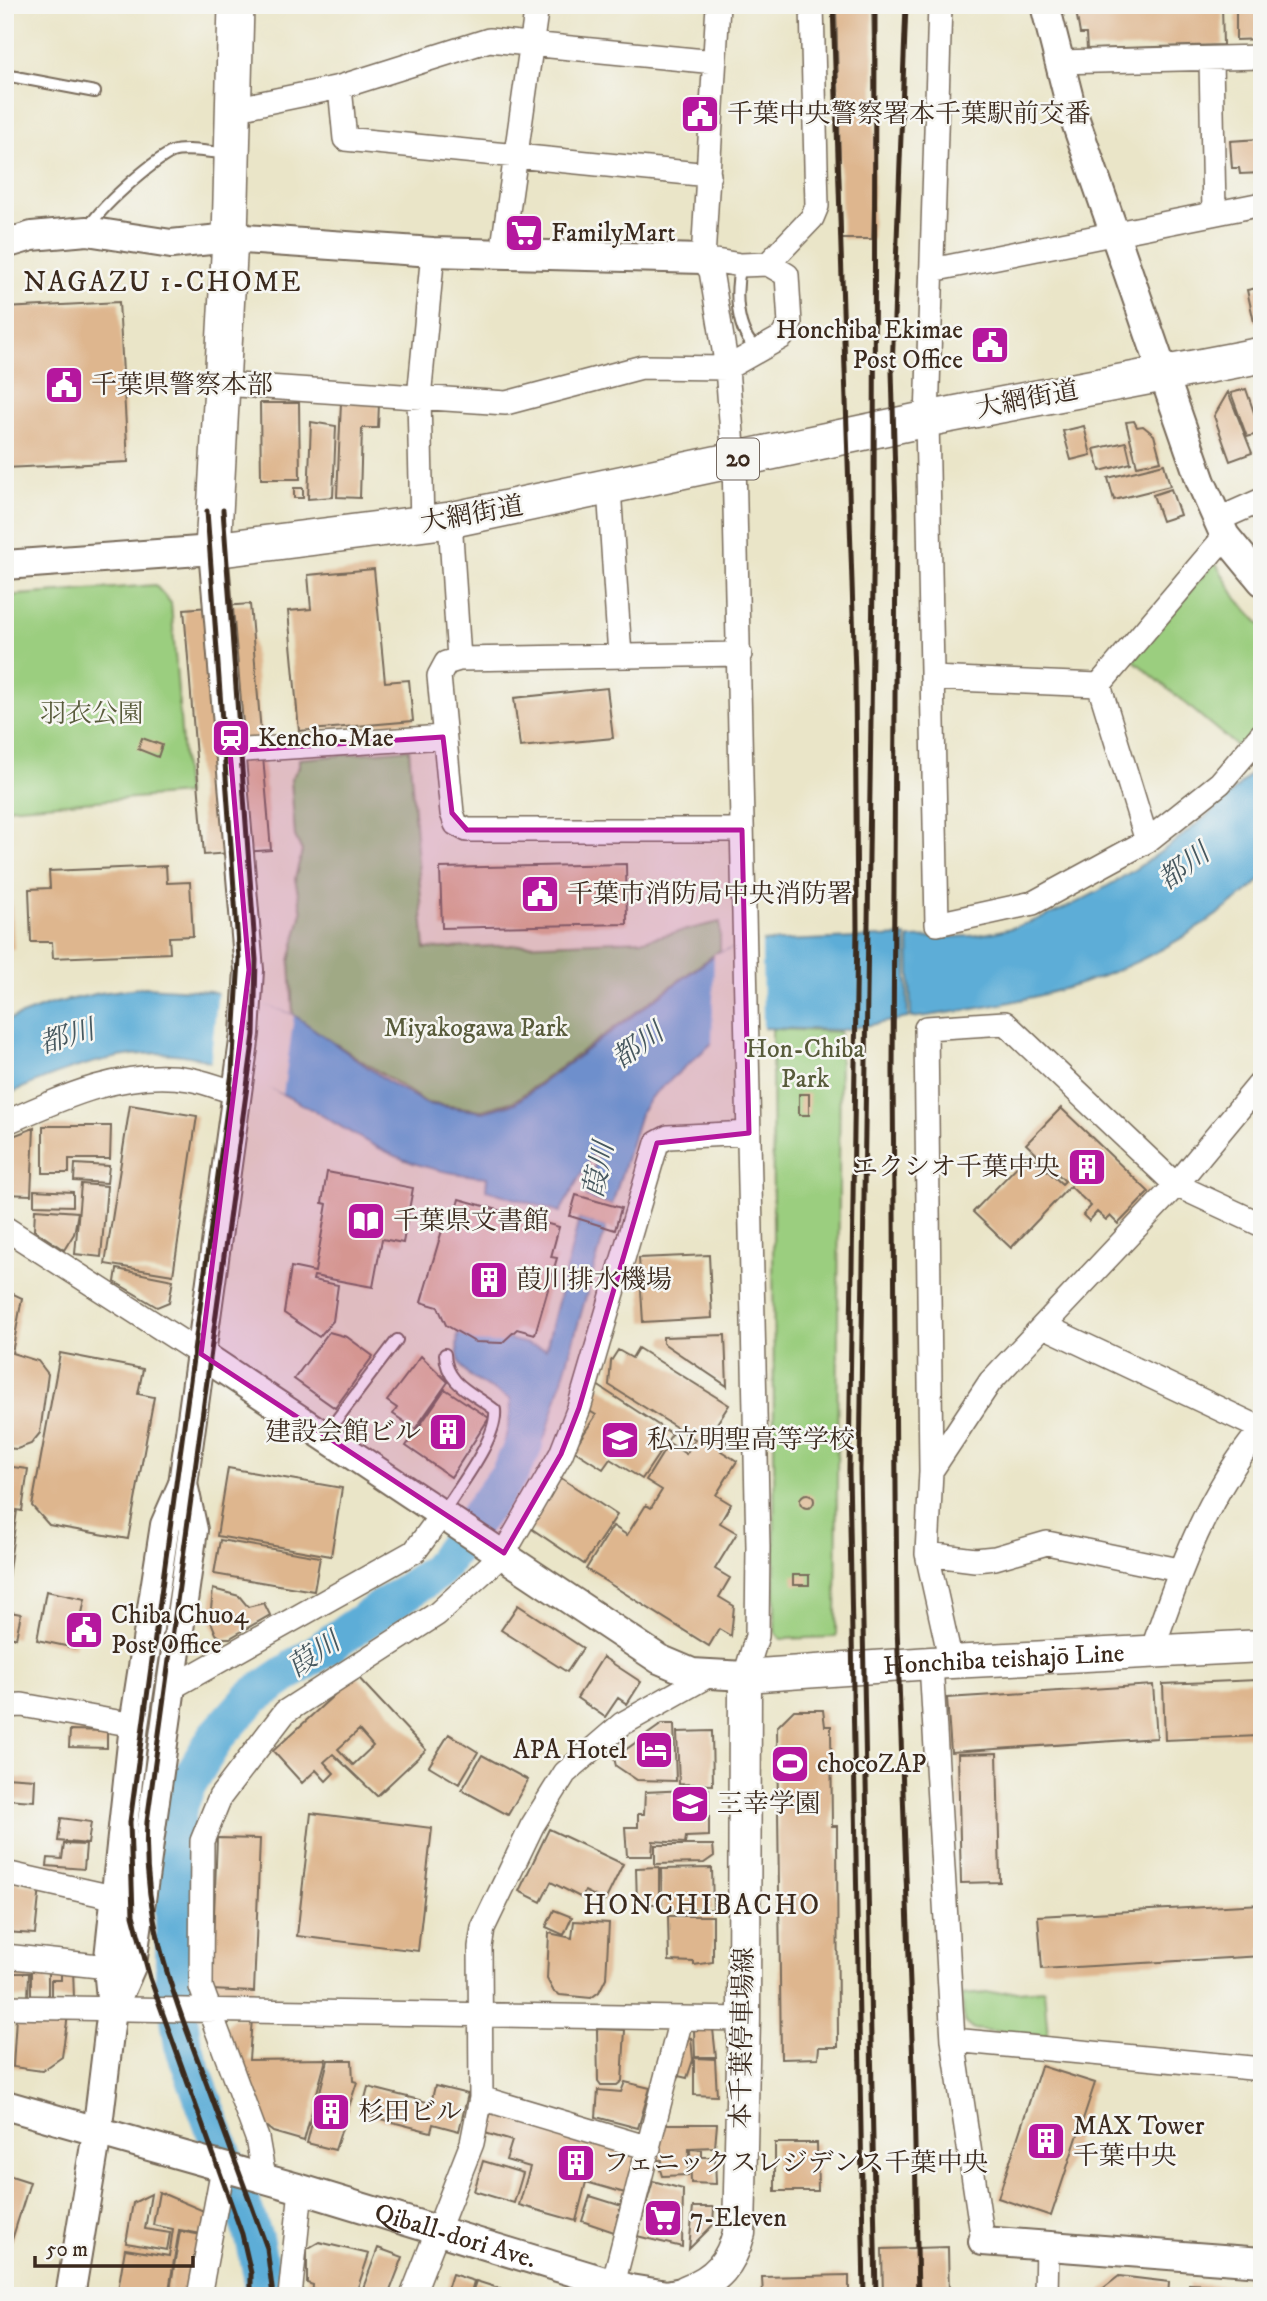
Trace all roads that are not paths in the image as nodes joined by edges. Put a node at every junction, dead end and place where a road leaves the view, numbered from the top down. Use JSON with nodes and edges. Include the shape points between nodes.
{"nodes":[{"id":1,"x":236,"y":5,"type":"edge"},
{"id":2,"x":537,"y":5,"type":"edge"},
{"id":3,"x":718,"y":5,"type":"edge"},
{"id":4,"x":812,"y":5,"type":"edge"},
{"id":5,"x":940,"y":5,"type":"edge"},
{"id":6,"x":1045,"y":5,"type":"edge"},
{"id":7,"x":531,"y":43,"type":"junction"},
{"id":8,"x":1262,"y":57,"type":"edge"},
{"id":9,"x":1211,"y":60,"type":"junction"},
{"id":10,"x":715,"y":62,"type":"junction"},
{"id":11,"x":1058,"y":62,"type":"junction"},
{"id":12,"x":5,"y":75,"type":"edge"},
{"id":13,"x":340,"y":87,"type":"junction"},
{"id":14,"x":95,"y":92,"type":"dead end"},
{"id":15,"x":233,"y":109,"type":"junction"},
{"id":16,"x":232,"y":153,"type":"junction"},
{"id":17,"x":516,"y":156,"type":"junction"},
{"id":18,"x":709,"y":175,"type":"junction"},
{"id":19,"x":1262,"y":204,"type":"edge"},
{"id":20,"x":1214,"y":212,"type":"junction"},
{"id":21,"x":87,"y":231,"type":"junction"},
{"id":22,"x":1115,"y":233,"type":"junction"},
{"id":23,"x":230,"y":238,"type":"junction"},
{"id":24,"x":5,"y":244,"type":"edge"},
{"id":25,"x":433,"y":252,"type":"junction"},
{"id":26,"x":502,"y":254,"type":"junction"},
{"id":27,"x":703,"y":259,"type":"junction"},
{"id":28,"x":768,"y":264,"type":"junction"},
{"id":29,"x":741,"y":265,"type":"junction"},
{"id":30,"x":932,"y":270,"type":"junction"},
{"id":31,"x":758,"y":351,"type":"junction"},
{"id":32,"x":1262,"y":355,"type":"edge"},
{"id":33,"x":727,"y":368,"type":"junction"},
{"id":34,"x":1164,"y":372,"type":"junction"},
{"id":35,"x":222,"y":384,"type":"junction"},
{"id":36,"x":419,"y":398,"type":"junction"},
{"id":37,"x":928,"y":419,"type":"junction"},
{"id":38,"x":734,"y":460,"type":"junction"},
{"id":39,"x":609,"y":488,"type":"junction"},
{"id":40,"x":1262,"y":500,"type":"edge"},
{"id":41,"x":436,"y":522,"type":"junction"},
{"id":42,"x":1221,"y":528,"type":"junction"},
{"id":43,"x":213,"y":550,"type":"junction"},
{"id":44,"x":5,"y":565,"type":"edge"},
{"id":45,"x":1262,"y":582,"type":"edge"},
{"id":46,"x":740,"y":654,"type":"junction"},
{"id":47,"x":620,"y":656,"type":"junction"},
{"id":48,"x":459,"y":659,"type":"junction"},
{"id":49,"x":932,"y":678,"type":"junction"},
{"id":50,"x":1099,"y":685,"type":"junction"},
{"id":51,"x":1262,"y":734,"type":"edge"},
{"id":52,"x":443,"y":737,"type":"junction"},
{"id":53,"x":230,"y":751,"type":"junction"},
{"id":54,"x":742,"y":830,"type":"junction"},
{"id":55,"x":1147,"y":841,"type":"junction"},
{"id":56,"x":1262,"y":1082,"type":"edge"},
{"id":57,"x":236,"y":1093,"type":"junction"},
{"id":58,"x":5,"y":1123,"type":"edge"},
{"id":59,"x":750,"y":1133,"type":"junction"},
{"id":60,"x":1176,"y":1185,"type":"junction"},
{"id":61,"x":1262,"y":1225,"type":"edge"},
{"id":62,"x":5,"y":1228,"type":"edge"},
{"id":63,"x":1044,"y":1326,"type":"junction"},
{"id":64,"x":397,"y":1340,"type":"dead end"},
{"id":65,"x":201,"y":1354,"type":"junction"},
{"id":66,"x":445,"y":1354,"type":"dead end"},
{"id":67,"x":1261,"y":1429,"type":"edge"},
{"id":68,"x":325,"y":1435,"type":"junction"},
{"id":69,"x":931,"y":1471,"type":"junction"},
{"id":70,"x":183,"y":1484,"type":"junction"},
{"id":71,"x":450,"y":1518,"type":"junction"},
{"id":72,"x":493,"y":1546,"type":"junction"},
{"id":73,"x":927,"y":1554,"type":"junction"},
{"id":74,"x":1180,"y":1570,"type":"junction"},
{"id":75,"x":1262,"y":1646,"type":"edge"},
{"id":76,"x":1152,"y":1651,"type":"junction"},
{"id":77,"x":941,"y":1662,"type":"junction"},
{"id":78,"x":710,"y":1674,"type":"junction"},
{"id":79,"x":745,"y":1676,"type":"junction"},
{"id":80,"x":171,"y":1688,"type":"junction"},
{"id":81,"x":5,"y":1706,"type":"edge"},
{"id":82,"x":134,"y":1725,"type":"junction"},
{"id":83,"x":5,"y":1873,"type":"edge"},
{"id":84,"x":117,"y":1898,"type":"junction"},
{"id":85,"x":5,"y":1956,"type":"edge"},
{"id":86,"x":108,"y":1967,"type":"junction"},
{"id":87,"x":5,"y":2007,"type":"edge"},
{"id":88,"x":112,"y":2010,"type":"junction"},
{"id":89,"x":201,"y":2010,"type":"junction"},
{"id":90,"x":479,"y":2017,"type":"junction"},
{"id":91,"x":744,"y":2019,"type":"junction"},
{"id":92,"x":681,"y":2020,"type":"junction"},
{"id":93,"x":953,"y":2040,"type":"junction"},
{"id":94,"x":1262,"y":2069,"type":"edge"},
{"id":95,"x":481,"y":2098,"type":"junction"},
{"id":96,"x":5,"y":2105,"type":"edge"},
{"id":97,"x":97,"y":2133,"type":"junction"},
{"id":98,"x":649,"y":2148,"type":"junction"},
{"id":99,"x":218,"y":2173,"type":"junction"},
{"id":100,"x":264,"y":2178,"type":"junction"},
{"id":101,"x":301,"y":2189,"type":"junction"},
{"id":102,"x":438,"y":2230,"type":"junction"},
{"id":103,"x":983,"y":2241,"type":"joint"},
{"id":104,"x":1046,"y":2244,"type":"junction"},
{"id":105,"x":1262,"y":2262,"type":"edge"},
{"id":106,"x":613,"y":2284,"type":"junction"},
{"id":107,"x":688,"y":2294,"type":"edge"},
{"id":108,"x":70,"y":2296,"type":"edge"},
{"id":109,"x":199,"y":2296,"type":"edge"},
{"id":110,"x":290,"y":2296,"type":"edge"},
{"id":111,"x":412,"y":2296,"type":"edge"},
{"id":112,"x":1046,"y":2296,"type":"edge"}],
"edges":[{"from":1,"to":15,"type":"main road"},
{"from":2,"to":7,"type":"street"},
{"from":3,"to":10,"type":"street"},
{"from":4,"to":28,"type":"street","via":[[817,206],[812,218]]},
{"from":5,"to":30,"type":"street"},
{"from":6,"to":11,"type":"street"},
{"from":7,"to":10,"type":"street"},
{"from":7,"to":13,"type":"street","via":[[489,40]]},
{"from":7,"to":17,"type":"street"},
{"from":8,"to":9,"type":"street"},
{"from":9,"to":11,"type":"street"},
{"from":9,"to":20,"type":"street"},
{"from":10,"to":18,"type":"street"},
{"from":11,"to":22,"type":"street"},
{"from":12,"to":14,"type":"lane"},
{"from":13,"to":15,"type":"street"},
{"from":13,"to":17,"type":"street","via":[[345,139]]},
{"from":15,"to":16,"type":"main road"},
{"from":16,"to":21,"type":"lane","via":[[173,151],[121,191],[93,218]]},
{"from":16,"to":23,"type":"main road"},
{"from":17,"to":18,"type":"street"},
{"from":17,"to":26,"type":"street"},
{"from":18,"to":27,"type":"street"},
{"from":19,"to":20,"type":"street"},
{"from":20,"to":22,"type":"street"},
{"from":21,"to":23,"type":"street","via":[[171,244]]},
{"from":21,"to":24,"type":"street","via":[[32,236]]},
{"from":22,"to":30,"type":"street"},
{"from":22,"to":34,"type":"street"},
{"from":23,"to":25,"type":"street"},
{"from":23,"to":35,"type":"main road"},
{"from":25,"to":26,"type":"street"},
{"from":25,"to":36,"type":"street"},
{"from":26,"to":27,"type":"street"},
{"from":27,"to":29,"type":"street"},
{"from":27,"to":33,"type":"street","via":[[711,271]]},
{"from":28,"to":29,"type":"street"},
{"from":28,"to":31,"type":"street","via":[[786,275],[790,324],[782,337]]},
{"from":29,"to":31,"type":"lane","via":[[736,283],[742,328],[746,340]]},
{"from":30,"to":37,"type":"street"},
{"from":31,"to":33,"type":"street"},
{"from":32,"to":34,"type":"main road","name":"大網街道","number":"20"},
{"from":33,"to":36,"type":"street","via":[[642,367],[506,403]]},
{"from":33,"to":38,"type":"street"},
{"from":34,"to":37,"type":"main road","name":"大網街道","number":"20"},
{"from":34,"to":42,"type":"street"},
{"from":35,"to":36,"type":"street"},
{"from":35,"to":43,"type":"main road"},
{"from":36,"to":41,"type":"street"},
{"from":37,"to":38,"type":"main road","name":"大網街道","number":"20"},
{"from":37,"to":49,"type":"street"},
{"from":38,"to":39,"type":"main road","name":"大網街道","number":"20"},
{"from":38,"to":46,"type":"street"},
{"from":39,"to":41,"type":"main road","name":"大網街道","number":"20"},
{"from":39,"to":47,"type":"street"},
{"from":40,"to":42,"type":"street"},
{"from":41,"to":43,"type":"main road","name":"大網街道","number":"20"},
{"from":41,"to":48,"type":"street"},
{"from":42,"to":45,"type":"street"},
{"from":42,"to":50,"type":"street"},
{"from":43,"to":44,"type":"street"},
{"from":43,"to":53,"type":"street"},
{"from":46,"to":47,"type":"street"},
{"from":46,"to":54,"type":"street"},
{"from":47,"to":48,"type":"street"},
{"from":48,"to":52,"type":"street","via":[[446,663],[439,676]]},
{"from":49,"to":50,"type":"street"},
{"from":49,"to":55,"type":"street","via":[[937,923],[1033,903]]},
{"from":50,"to":55,"type":"street"},
{"from":51,"to":55,"type":"street","via":[[1220,783]]},
{"from":52,"to":53,"type":"street"},
{"from":52,"to":54,"type":"street","via":[[452,813],[456,824],[467,830]]},
{"from":53,"to":57,"type":"street","via":[[249,970]]},
{"from":54,"to":59,"type":"street"},
{"from":56,"to":60,"type":"street"},
{"from":57,"to":58,"type":"street","via":[[161,1076],[62,1097]]},
{"from":57,"to":65,"type":"street"},
{"from":59,"to":72,"type":"street","via":[[668,1137],[657,1143],[579,1408],[561,1454]]},
{"from":59,"to":79,"type":"street","via":[[758,1547],[757,1636]]},
{"from":60,"to":61,"type":"street"},
{"from":60,"to":63,"type":"street"},
{"from":60,"to":69,"type":"street","via":[[1005,1023],[926,1028]]},
{"from":62,"to":65,"type":"street"},
{"from":63,"to":67,"type":"street"},
{"from":63,"to":69,"type":"street","via":[[990,1382]]},
{"from":64,"to":68,"type":"lane"},
{"from":65,"to":68,"type":"street"},
{"from":65,"to":70,"type":"street"},
{"from":66,"to":71,"type":"lane","via":[[453,1380],[495,1410],[496,1418]]},
{"from":67,"to":74,"type":"street","via":[[1210,1502]]},
{"from":68,"to":71,"type":"street"},
{"from":69,"to":73,"type":"street"},
{"from":70,"to":80,"type":"street","via":[[193,1530]]},
{"from":70,"to":82,"type":"street","via":[[165,1525]]},
{"from":71,"to":72,"type":"street"},
{"from":71,"to":80,"type":"street","via":[[415,1551]]},
{"from":72,"to":78,"type":"street","via":[[659,1659],[692,1673]]},
{"from":72,"to":89,"type":"street","via":[[438,1614],[285,1712],[220,1797],[202,1840]]},
{"from":73,"to":74,"type":"street","via":[[985,1559],[1047,1542]]},
{"from":73,"to":77,"type":"street"},
{"from":74,"to":76,"type":"street"},
{"from":75,"to":76,"type":"main road","name":"Honchiba teishajō Line"},
{"from":76,"to":77,"type":"main road","name":"Honchiba teishajō Line"},
{"from":77,"to":79,"type":"main road","name":"Honchiba teishajō Line"},
{"from":77,"to":93,"type":"street"},
{"from":78,"to":79,"type":"street"},
{"from":78,"to":90,"type":"street","via":[[622,1724],[565,1773],[531,1826],[483,1928]]},
{"from":79,"to":91,"type":"main road","name":"本千葉停車場線"},
{"from":80,"to":88,"type":"street","via":[[132,1964]]},
{"from":81,"to":82,"type":"street"},
{"from":82,"to":84,"type":"street"},
{"from":83,"to":84,"type":"street"},
{"from":84,"to":86,"type":"street"},
{"from":85,"to":86,"type":"street"},
{"from":86,"to":88,"type":"street"},
{"from":87,"to":88,"type":"street"},
{"from":88,"to":89,"type":"street"},
{"from":88,"to":97,"type":"street"},
{"from":89,"to":90,"type":"street"},
{"from":89,"to":100,"type":"street","via":[[257,2138]]},
{"from":90,"to":92,"type":"street"},
{"from":90,"to":95,"type":"street"},
{"from":91,"to":92,"type":"street"},
{"from":91,"to":107,"type":"main road","name":"本千葉停車場線","via":[[739,2233],[727,2264]]},
{"from":92,"to":98,"type":"street"},
{"from":93,"to":94,"type":"street"},
{"from":93,"to":103,"type":"street"},
{"from":95,"to":98,"type":"street"},
{"from":95,"to":102,"type":"street","via":[[472,2143]]},
{"from":96,"to":97,"type":"street"},
{"from":97,"to":99,"type":"street"},
{"from":97,"to":108,"type":"street"},
{"from":98,"to":106,"type":"street"},
{"from":99,"to":100,"type":"street","name":"Qiball-dori Ave."},
{"from":99,"to":109,"type":"street"},
{"from":100,"to":101,"type":"street","name":"Qiball-dori Ave."},
{"from":101,"to":102,"type":"street","name":"Qiball-dori Ave."},
{"from":101,"to":110,"type":"street"},
{"from":102,"to":106,"type":"street","name":"Qiball-dori Ave."},
{"from":102,"to":111,"type":"street"},
{"from":103,"to":104,"type":"street"},
{"from":104,"to":105,"type":"street"},
{"from":104,"to":112,"type":"street"},
{"from":106,"to":107,"type":"street","name":"Qiball-dori Ave.","via":[[648,2294]]}]}
